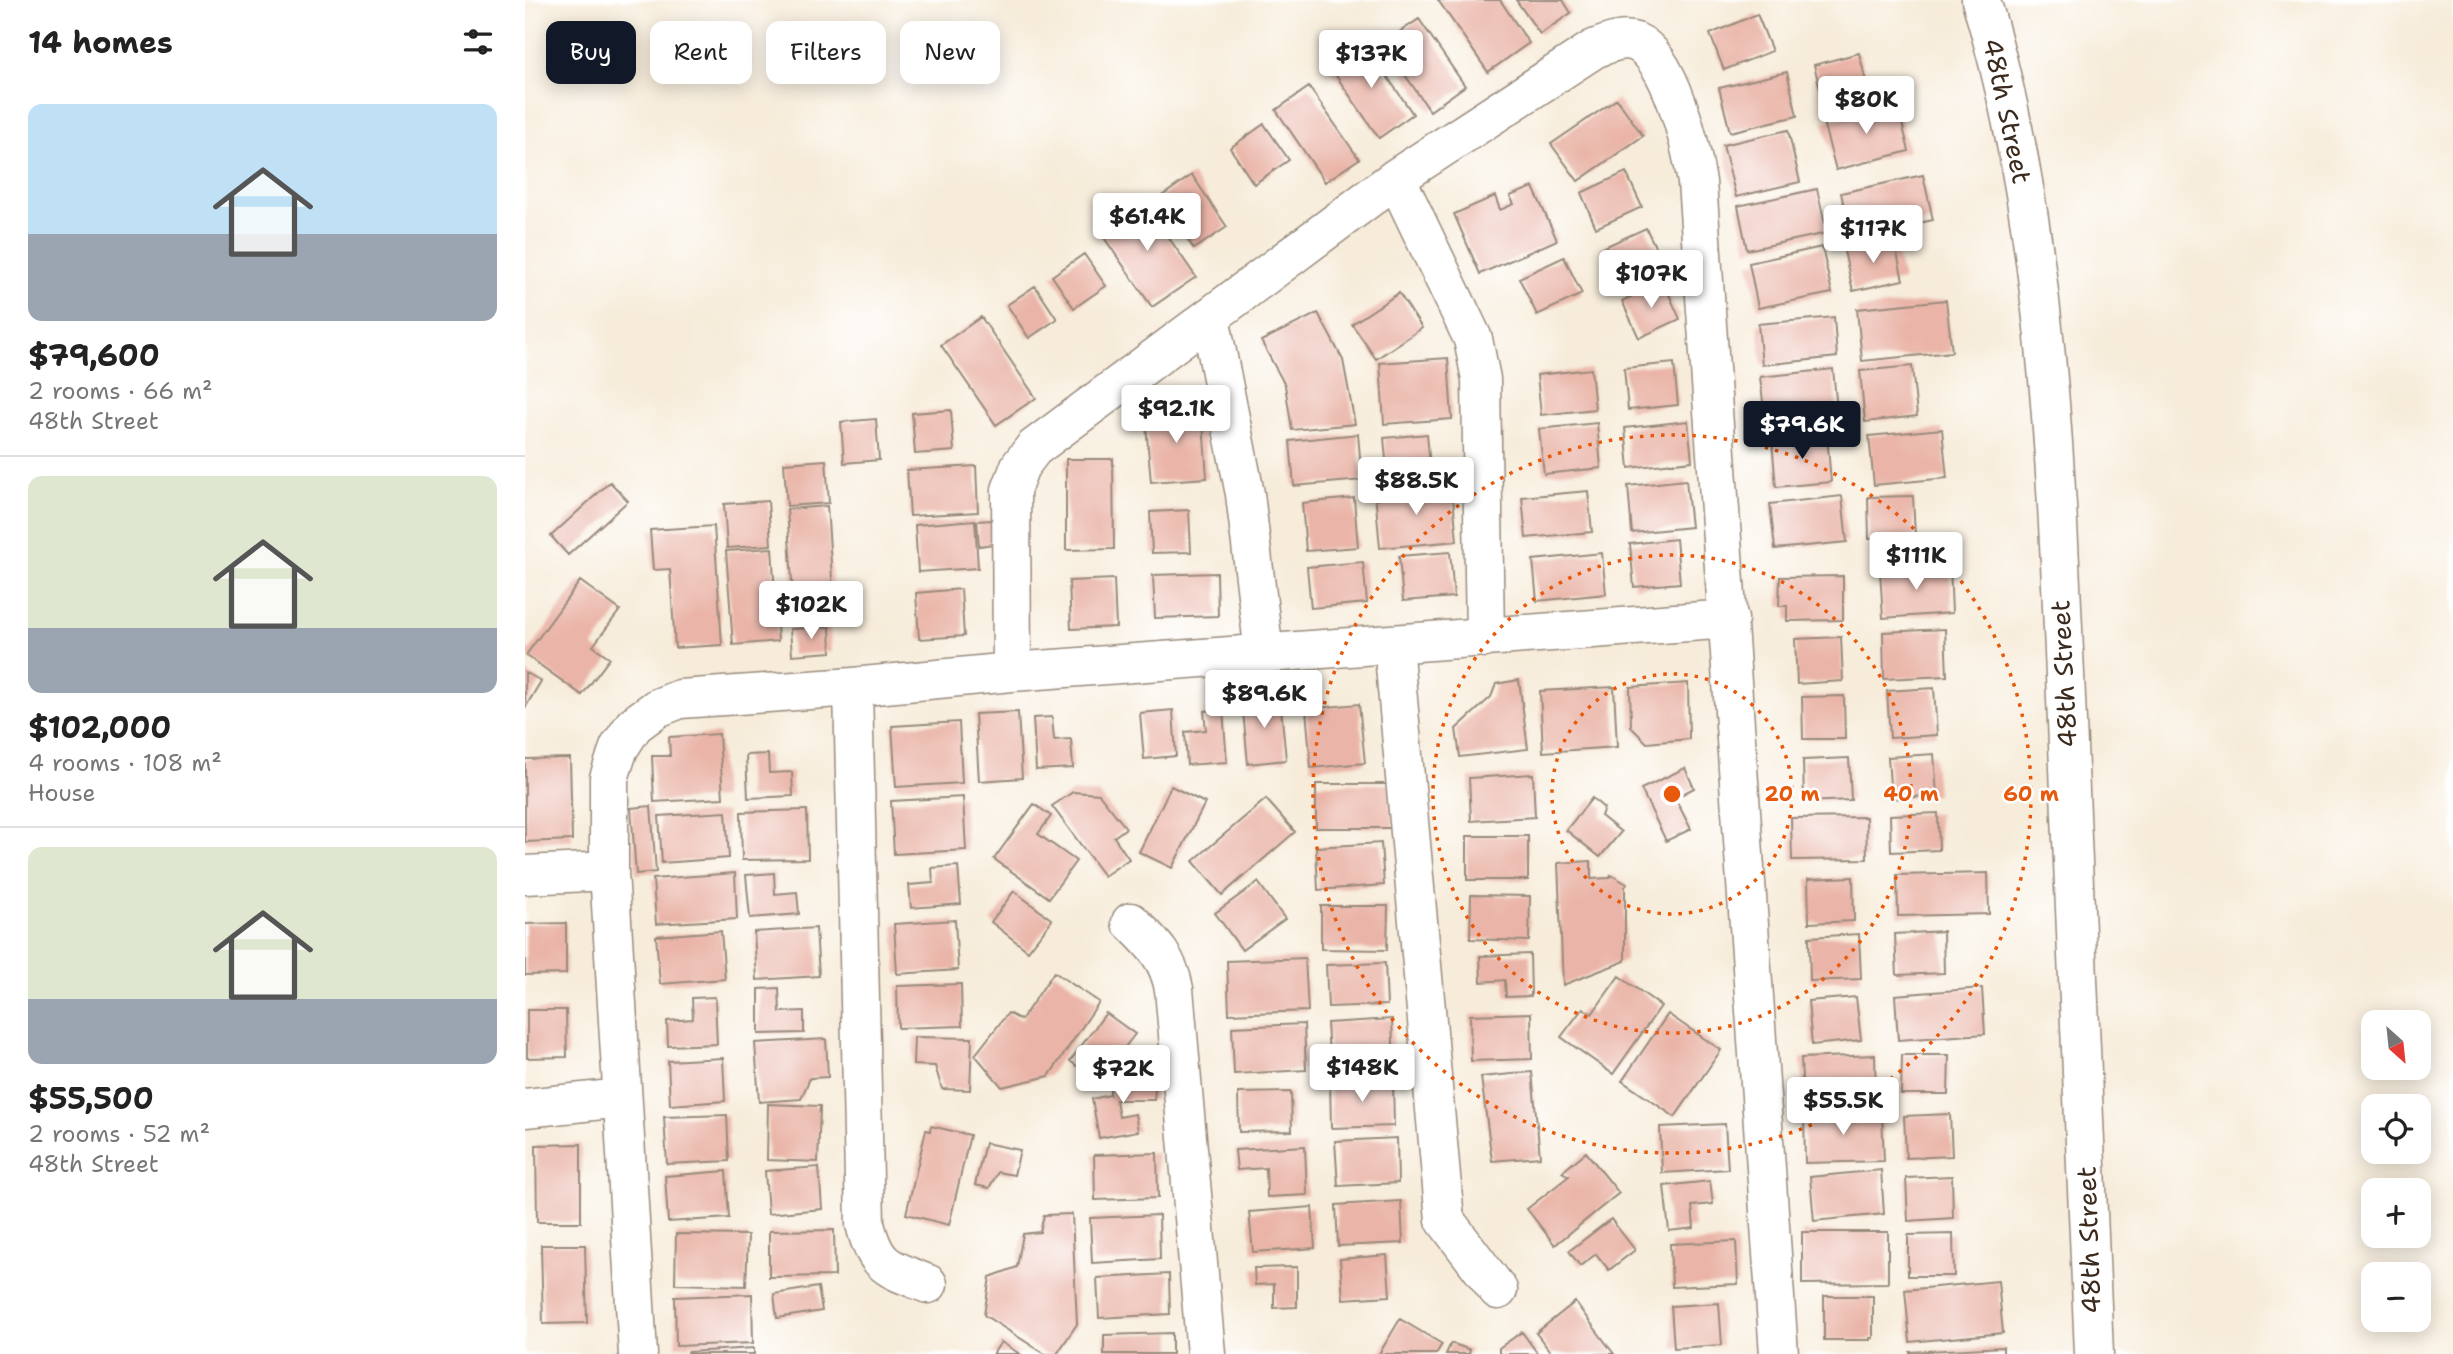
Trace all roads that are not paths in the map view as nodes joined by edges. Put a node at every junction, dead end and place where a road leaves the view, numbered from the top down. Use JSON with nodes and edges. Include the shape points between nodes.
{"nodes":[{"id":1,"x":1981,"y":0,"type":"edge"},
{"id":2,"x":1396,"y":178,"type":"junction"},
{"id":3,"x":1210,"y":317,"type":"junction"},
{"id":4,"x":1729,"y":620,"type":"junction"},
{"id":5,"x":1485,"y":638,"type":"junction"},
{"id":6,"x":1393,"y":644,"type":"junction"},
{"id":7,"x":1264,"y":654,"type":"junction"},
{"id":8,"x":1012,"y":672,"type":"junction"},
{"id":9,"x":853,"y":687,"type":"junction"},
{"id":10,"x":609,"y":871,"type":"junction"},
{"id":11,"x":525,"y":875,"type":"edge"},
{"id":12,"x":1131,"y":922,"type":"dead end"},
{"id":13,"x":622,"y":1098,"type":"junction"},
{"id":14,"x":525,"y":1108,"type":"edge"},
{"id":15,"x":928,"y":1284,"type":"dead end"},
{"id":16,"x":1498,"y":1290,"type":"dead end"},
{"id":17,"x":638,"y":1354,"type":"edge"},
{"id":18,"x":1206,"y":1354,"type":"edge"},
{"id":19,"x":1779,"y":1354,"type":"edge"},
{"id":20,"x":2094,"y":1354,"type":"edge"}],
"edges":[{"from":1,"to":20,"type":"street","name":"48th Street","via":[[2025,186],[2045,337],[2063,623]]},
{"from":2,"to":3,"type":"street"},
{"from":2,"to":4,"type":"street","via":[[1594,49],[1617,40],[1634,41],[1649,50],[1667,80],[1690,144],[1697,182]]},
{"from":2,"to":5,"type":"street","via":[[1473,339],[1481,379]]},
{"from":3,"to":7,"type":"street","via":[[1245,494]]},
{"from":3,"to":8,"type":"street","via":[[1034,448],[1020,466],[1011,490]]},
{"from":4,"to":5,"type":"street"},
{"from":4,"to":19,"type":"street"},
{"from":5,"to":6,"type":"street"},
{"from":6,"to":7,"type":"street"},
{"from":6,"to":16,"type":"street","via":[[1445,1220]]},
{"from":7,"to":8,"type":"street"},
{"from":8,"to":9,"type":"street"},
{"from":9,"to":10,"type":"street","via":[[680,699],[634,725],[619,748],[609,778]]},
{"from":9,"to":15,"type":"street","via":[[865,1224],[871,1248],[885,1266]]},
{"from":10,"to":11,"type":"street"},
{"from":10,"to":13,"type":"street"},
{"from":12,"to":18,"type":"street","via":[[1159,951],[1174,989]]},
{"from":13,"to":14,"type":"street"},
{"from":13,"to":17,"type":"street"}]}
